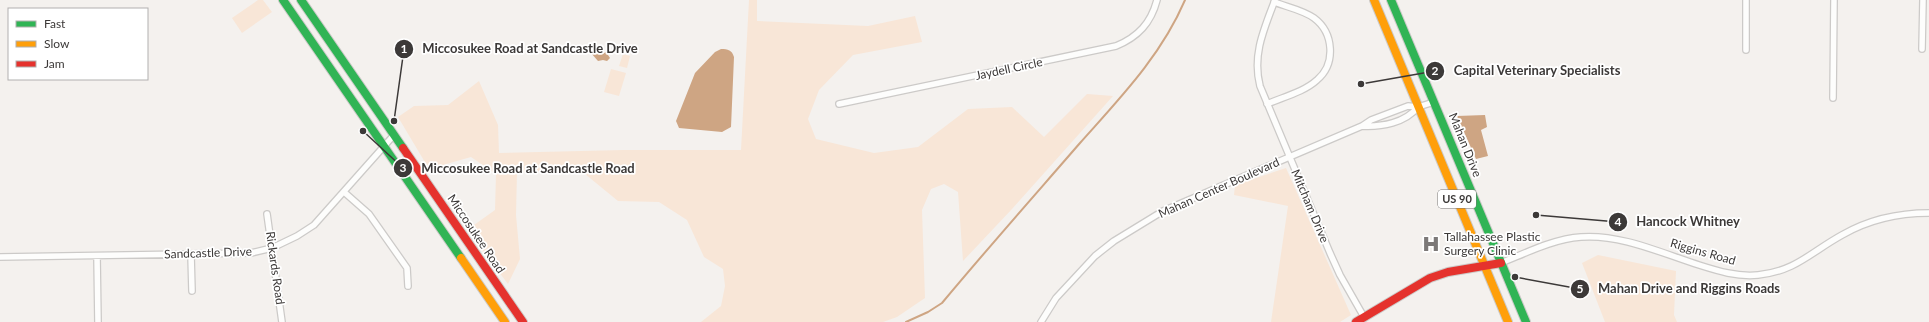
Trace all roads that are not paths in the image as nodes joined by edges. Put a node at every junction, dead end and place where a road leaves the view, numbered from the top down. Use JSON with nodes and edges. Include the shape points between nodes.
{"nodes":[{"id":1,"x":283,"y":0,"type":"edge"},
{"id":2,"x":301,"y":0,"type":"edge"},
{"id":3,"x":1157,"y":0,"type":"edge"},
{"id":4,"x":1374,"y":0,"type":"edge"},
{"id":5,"x":1391,"y":0,"type":"edge"},
{"id":6,"x":1746,"y":0,"type":"edge"},
{"id":7,"x":1834,"y":0,"type":"edge"},
{"id":8,"x":1923,"y":0,"type":"edge"},
{"id":9,"x":1275,"y":1,"type":"edge"},
{"id":10,"x":1922,"y":49,"type":"dead end"},
{"id":11,"x":1746,"y":50,"type":"dead end"},
{"id":12,"x":1833,"y":98,"type":"dead end"},
{"id":13,"x":1434,"y":102,"type":"junction"},
{"id":14,"x":838,"y":104,"type":"dead end"},
{"id":15,"x":1267,"y":104,"type":"junction"},
{"id":16,"x":1418,"y":107,"type":"junction"},
{"id":17,"x":1362,"y":126,"type":"junction"},
{"id":18,"x":394,"y":135,"type":"junction"},
{"id":19,"x":384,"y":146,"type":"junction"},
{"id":20,"x":1289,"y":157,"type":"junction"},
{"id":21,"x":344,"y":192,"type":"junction"},
{"id":22,"x":1929,"y":213,"type":"edge"},
{"id":23,"x":267,"y":214,"type":"dead end"},
{"id":24,"x":272,"y":248,"type":"junction"},
{"id":25,"x":191,"y":255,"type":"junction"},
{"id":26,"x":97,"y":256,"type":"junction"},
{"id":27,"x":0,"y":258,"type":"edge"},
{"id":28,"x":1500,"y":263,"type":"junction"},
{"id":29,"x":1485,"y":265,"type":"junction"},
{"id":30,"x":408,"y":286,"type":"dead end"},
{"id":31,"x":192,"y":291,"type":"dead end"},
{"id":32,"x":1364,"y":317,"type":"junction"},
{"id":33,"x":98,"y":322,"type":"edge"},
{"id":34,"x":282,"y":322,"type":"edge"},
{"id":35,"x":505,"y":322,"type":"edge"},
{"id":36,"x":523,"y":322,"type":"edge"},
{"id":37,"x":1041,"y":322,"type":"edge"},
{"id":38,"x":1356,"y":322,"type":"edge"},
{"id":39,"x":1508,"y":322,"type":"edge"},
{"id":40,"x":1526,"y":322,"type":"edge"}],
"edges":[{"from":1,"to":19,"type":"street"},
{"from":2,"to":18,"type":"street","name":"Miccosukee Road"},
{"from":3,"to":14,"type":"street","name":"Jaydell Circle","via":[[1145,27],[1126,42],[1116,46]]},
{"from":4,"to":16,"type":"street","number":"US 90"},
{"from":5,"to":13,"type":"street","name":"Mahan Drive","number":"US 90"},
{"from":6,"to":11,"type":"street"},
{"from":7,"to":12,"type":"street"},
{"from":8,"to":10,"type":"street"},
{"from":9,"to":15,"type":"street","name":"Mitcham Drive","via":[[1256,59],[1258,77]]},
{"from":9,"to":15,"type":"street","via":[[1315,19],[1326,33],[1331,52],[1328,65],[1318,80]]},
{"from":13,"to":16,"type":"street","name":"Mahan Center Boulevard"},
{"from":13,"to":28,"type":"street","name":"Mahan Drive","number":"US 90"},
{"from":15,"to":20,"type":"street","name":"Mitcham Drive"},
{"from":16,"to":17,"type":"street","name":"Mahan Center Boulevard","via":[[1408,106]]},
{"from":16,"to":17,"type":"street","name":"Mahan Center Boulevard","via":[[1412,115],[1397,121],[1378,127]]},
{"from":16,"to":29,"type":"street","number":"US 90"},
{"from":17,"to":20,"type":"street","name":"Mahan Center Boulevard"},
{"from":18,"to":19,"type":"street","name":"Sandcastle Drive"},
{"from":18,"to":36,"type":"street","name":"Miccosukee Road"},
{"from":19,"to":21,"type":"street","name":"Sandcastle Drive"},
{"from":19,"to":35,"type":"street"},
{"from":20,"to":32,"type":"street","name":"Mitcham Drive","via":[[1340,275]]},
{"from":20,"to":37,"type":"street","name":"Mahan Center Boulevard","via":[[1163,211],[1114,241],[1056,298]]},
{"from":21,"to":24,"type":"street","name":"Sandcastle Drive","via":[[314,225]]},
{"from":21,"to":30,"type":"street","via":[[369,214],[407,268]]},
{"from":22,"to":28,"type":"street","name":"Riggins Road","via":[[1898,215],[1860,226],[1842,234],[1802,261],[1785,269],[1756,275],[1723,273],[1625,242],[1582,237],[1555,242]]},
{"from":23,"to":24,"type":"street","name":"Rickards Road"},
{"from":24,"to":25,"type":"street","name":"Sandcastle Drive","via":[[251,253]]},
{"from":24,"to":34,"type":"street","name":"Rickards Road"},
{"from":25,"to":26,"type":"street","name":"Sandcastle Drive"},
{"from":25,"to":31,"type":"street"},
{"from":26,"to":27,"type":"street","name":"Sandcastle Drive"},
{"from":26,"to":33,"type":"street"},
{"from":28,"to":29,"type":"street","name":"Riggins Road"},
{"from":28,"to":40,"type":"street","name":"Mahan Drive","number":"US 90"},
{"from":29,"to":32,"type":"street","name":"Riggins Road","via":[[1430,278]]},
{"from":29,"to":39,"type":"street","number":"US 90"},
{"from":32,"to":38,"type":"street","name":"Riggins Road"}]}
